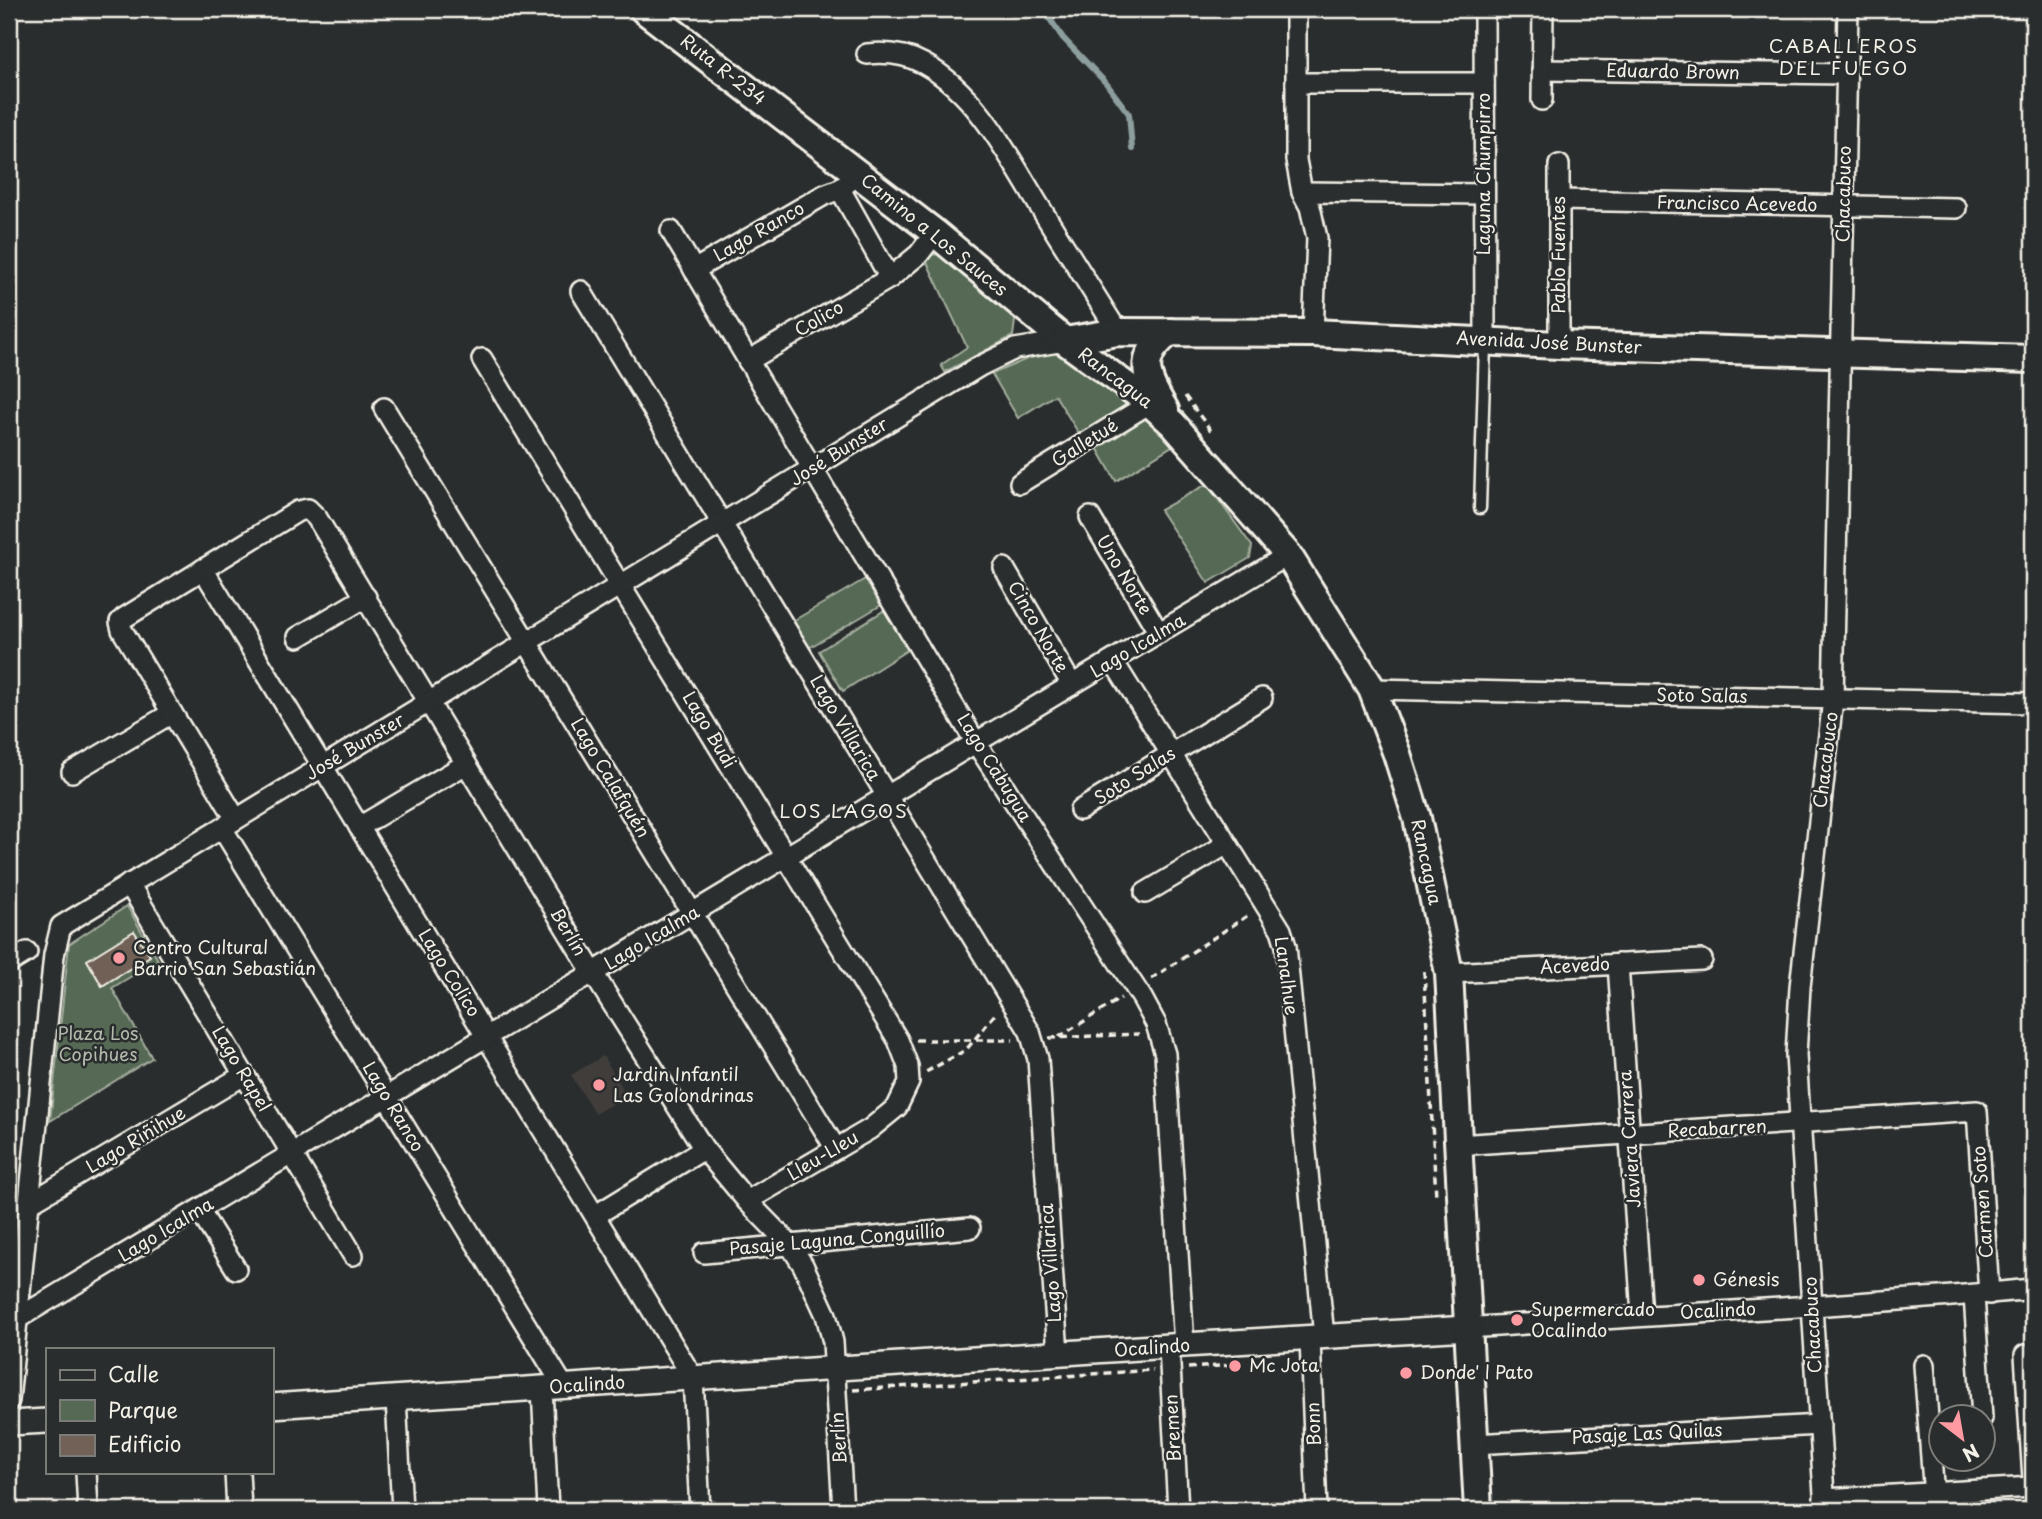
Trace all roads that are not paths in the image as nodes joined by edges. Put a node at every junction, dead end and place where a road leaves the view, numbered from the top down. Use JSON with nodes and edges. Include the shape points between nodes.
{"nodes":[{"id":1,"x":643,"y":9,"type":"edge"},
{"id":2,"x":1296,"y":9,"type":"edge"},
{"id":3,"x":1484,"y":9,"type":"edge"},
{"id":4,"x":1543,"y":9,"type":"edge"},
{"id":5,"x":1848,"y":9,"type":"edge"},
{"id":6,"x":867,"y":54,"type":"dead end"},
{"id":7,"x":1542,"y":70,"type":"junction"},
{"id":8,"x":1846,"y":74,"type":"junction"},
{"id":9,"x":1296,"y":83,"type":"junction"},
{"id":10,"x":1484,"y":83,"type":"junction"},
{"id":11,"x":1542,"y":100,"type":"dead end"},
{"id":12,"x":802,"y":132,"type":"joint"},
{"id":13,"x":1559,"y":165,"type":"dead end"},
{"id":14,"x":840,"y":186,"type":"junction"},
{"id":15,"x":1302,"y":192,"type":"junction"},
{"id":16,"x":1484,"y":194,"type":"junction"},
{"id":17,"x":1559,"y":200,"type":"junction"},
{"id":18,"x":1843,"y":206,"type":"junction"},
{"id":19,"x":1956,"y":208,"type":"dead end"},
{"id":20,"x":671,"y":231,"type":"dead end"},
{"id":21,"x":935,"y":233,"type":"junction"},
{"id":22,"x":694,"y":270,"type":"junction"},
{"id":23,"x":890,"y":278,"type":"junction"},
{"id":24,"x":581,"y":291,"type":"dead end"},
{"id":25,"x":1118,"y":332,"type":"junction"},
{"id":26,"x":1170,"y":332,"type":"junction"},
{"id":27,"x":1314,"y":332,"type":"junction"},
{"id":28,"x":1485,"y":340,"type":"junction"},
{"id":29,"x":1065,"y":341,"type":"junction"},
{"id":30,"x":1559,"y":345,"type":"junction"},
{"id":31,"x":1840,"y":354,"type":"junction"},
{"id":32,"x":482,"y":359,"type":"dead end"},
{"id":33,"x":2033,"y":359,"type":"edge"},
{"id":34,"x":748,"y":361,"type":"junction"},
{"id":35,"x":1150,"y":403,"type":"junction"},
{"id":36,"x":384,"y":408,"type":"dead end"},
{"id":37,"x":1173,"y":424,"type":"junction"},
{"id":38,"x":813,"y":468,"type":"junction"},
{"id":39,"x":1020,"y":483,"type":"dead end"},
{"id":40,"x":1480,"y":508,"type":"dead end"},
{"id":41,"x":1090,"y":517,"type":"dead end"},
{"id":42,"x":723,"y":523,"type":"junction"},
{"id":43,"x":1288,"y":555,"type":"junction"},
{"id":44,"x":1004,"y":568,"type":"dead end"},
{"id":45,"x":203,"y":569,"type":"junction"},
{"id":46,"x":621,"y":585,"type":"junction"},
{"id":47,"x":366,"y":597,"type":"junction"},
{"id":48,"x":1159,"y":633,"type":"junction"},
{"id":49,"x":298,"y":637,"type":"dead end"},
{"id":50,"x":527,"y":642,"type":"junction"},
{"id":51,"x":1113,"y":661,"type":"junction"},
{"id":52,"x":1072,"y":685,"type":"junction"},
{"id":53,"x":1371,"y":689,"type":"junction"},
{"id":54,"x":1262,"y":698,"type":"dead end"},
{"id":55,"x":1833,"y":699,"type":"junction"},
{"id":56,"x":428,"y":702,"type":"junction"},
{"id":57,"x":2033,"y":703,"type":"edge"},
{"id":58,"x":172,"y":713,"type":"junction"},
{"id":59,"x":976,"y":743,"type":"junction"},
{"id":60,"x":1171,"y":753,"type":"junction"},
{"id":61,"x":466,"y":764,"type":"junction"},
{"id":62,"x":324,"y":766,"type":"junction"},
{"id":63,"x":72,"y":772,"type":"dead end"},
{"id":64,"x":886,"y":797,"type":"junction"},
{"id":65,"x":1080,"y":810,"type":"dead end"},
{"id":66,"x":229,"y":823,"type":"junction"},
{"id":67,"x":359,"y":827,"type":"junction"},
{"id":68,"x":1227,"y":844,"type":"junction"},
{"id":69,"x":786,"y":857,"type":"junction"},
{"id":70,"x":130,"y":884,"type":"junction"},
{"id":71,"x":1145,"y":893,"type":"dead end"},
{"id":72,"x":692,"y":913,"type":"junction"},
{"id":73,"x":27,"y":952,"type":"dead end"},
{"id":74,"x":1702,"y":960,"type":"dead end"},
{"id":75,"x":9,"y":962,"type":"edge"},
{"id":76,"x":1618,"y":964,"type":"junction"},
{"id":77,"x":593,"y":973,"type":"junction"},
{"id":78,"x":1449,"y":973,"type":"junction"},
{"id":79,"x":488,"y":1036,"type":"junction"},
{"id":80,"x":244,"y":1075,"type":"junction"},
{"id":81,"x":387,"y":1097,"type":"junction"},
{"id":82,"x":897,"y":1107,"type":"joint"},
{"id":83,"x":1977,"y":1111,"type":"joint"},
{"id":84,"x":1802,"y":1124,"type":"junction"},
{"id":85,"x":1630,"y":1134,"type":"junction"},
{"id":86,"x":1457,"y":1145,"type":"junction"},
{"id":87,"x":704,"y":1149,"type":"junction"},
{"id":88,"x":836,"y":1149,"type":"junction"},
{"id":89,"x":292,"y":1154,"type":"junction"},
{"id":90,"x":747,"y":1202,"type":"junction"},
{"id":91,"x":28,"y":1204,"type":"junction"},
{"id":92,"x":199,"y":1210,"type":"junction"},
{"id":93,"x":596,"y":1215,"type":"junction"},
{"id":94,"x":970,"y":1228,"type":"dead end"},
{"id":95,"x":790,"y":1245,"type":"junction"},
{"id":96,"x":705,"y":1253,"type":"dead end"},
{"id":97,"x":353,"y":1255,"type":"dead end"},
{"id":98,"x":236,"y":1269,"type":"dead end"},
{"id":99,"x":2033,"y":1289,"type":"edge"},
{"id":100,"x":1982,"y":1294,"type":"junction"},
{"id":101,"x":1812,"y":1307,"type":"junction"},
{"id":102,"x":1642,"y":1315,"type":"junction"},
{"id":103,"x":15,"y":1321,"type":"junction"},
{"id":104,"x":1468,"y":1328,"type":"junction"},
{"id":105,"x":1317,"y":1338,"type":"junction"},
{"id":106,"x":1058,"y":1354,"type":"junction"},
{"id":107,"x":1174,"y":1354,"type":"junction"},
{"id":108,"x":2025,"y":1354,"type":"dead end"},
{"id":109,"x":1924,"y":1365,"type":"dead end"},
{"id":110,"x":693,"y":1378,"type":"junction"},
{"id":111,"x":835,"y":1380,"type":"junction"},
{"id":112,"x":553,"y":1387,"type":"junction"},
{"id":113,"x":396,"y":1398,"type":"junction"},
{"id":114,"x":9,"y":1400,"type":"edge"},
{"id":115,"x":1982,"y":1404,"type":"edge"},
{"id":116,"x":273,"y":1406,"type":"edge"},
{"id":117,"x":46,"y":1421,"type":"edge"},
{"id":118,"x":9,"y":1423,"type":"edge"},
{"id":119,"x":1819,"y":1425,"type":"junction"},
{"id":120,"x":1475,"y":1444,"type":"junction"},
{"id":121,"x":86,"y":1474,"type":"edge"},
{"id":122,"x":237,"y":1474,"type":"edge"},
{"id":123,"x":2033,"y":1479,"type":"edge"},
{"id":124,"x":2033,"y":1488,"type":"edge"},
{"id":125,"x":1934,"y":1502,"type":"edge"},
{"id":126,"x":1825,"y":1505,"type":"edge"},
{"id":127,"x":88,"y":1510,"type":"edge"},
{"id":128,"x":239,"y":1510,"type":"edge"},
{"id":129,"x":402,"y":1510,"type":"edge"},
{"id":130,"x":548,"y":1510,"type":"edge"},
{"id":131,"x":700,"y":1510,"type":"edge"},
{"id":132,"x":843,"y":1510,"type":"edge"},
{"id":133,"x":1178,"y":1510,"type":"edge"},
{"id":134,"x":1317,"y":1510,"type":"edge"},
{"id":135,"x":1478,"y":1510,"type":"edge"}],
"edges":[{"from":1,"to":12,"type":"main road","name":"Ruta R-234"},
{"from":2,"to":9,"type":"street"},
{"from":3,"to":10,"type":"street","name":"Laguna Chumpirro"},
{"from":4,"to":7,"type":"street"},
{"from":5,"to":8,"type":"street","name":"Chacabuco"},
{"from":6,"to":25,"type":"street","via":[[911,58],[938,73],[967,100],[993,132]]},
{"from":7,"to":8,"type":"street","name":"Eduardo Brown"},
{"from":7,"to":11,"type":"street"},
{"from":8,"to":18,"type":"street","name":"Chacabuco"},
{"from":9,"to":10,"type":"street"},
{"from":9,"to":15,"type":"street","via":[[1296,160]]},
{"from":10,"to":16,"type":"street","name":"Laguna Chumpirro"},
{"from":12,"to":14,"type":"main road","name":"Camino a Los Sauces"},
{"from":13,"to":17,"type":"street","name":"Pablo Fuentes"},
{"from":14,"to":21,"type":"main road","name":"Camino a Los Sauces"},
{"from":14,"to":22,"type":"street","name":"Lago Ranco"},
{"from":14,"to":23,"type":"street"},
{"from":15,"to":16,"type":"street"},
{"from":15,"to":27,"type":"street","via":[[1317,238]]},
{"from":16,"to":28,"type":"street","name":"Laguna Chumpirro"},
{"from":17,"to":18,"type":"street","name":"Francisco Acevedo"},
{"from":17,"to":30,"type":"street","name":"Pablo Fuentes"},
{"from":18,"to":19,"type":"street","name":"Francisco Acevedo"},
{"from":18,"to":31,"type":"street","name":"Chacabuco"},
{"from":20,"to":22,"type":"street","name":"Lago Cabugua"},
{"from":21,"to":23,"type":"street","name":"Colico","via":[[919,254]]},
{"from":21,"to":29,"type":"main road","name":"Camino a Los Sauces"},
{"from":22,"to":34,"type":"street","name":"Lago Cabugua"},
{"from":23,"to":34,"type":"street","name":"Colico"},
{"from":24,"to":42,"type":"street","name":"Lago Villarica"},
{"from":25,"to":26,"type":"main road","name":"Avenida José Bunster"},
{"from":25,"to":29,"type":"main road","name":"Avenida José Bunster"},
{"from":26,"to":27,"type":"main road","name":"Avenida José Bunster"},
{"from":26,"to":37,"type":"main road","via":[[1155,343],[1147,362],[1153,389]]},
{"from":27,"to":28,"type":"main road","name":"Avenida José Bunster"},
{"from":28,"to":30,"type":"main road","name":"Avenida José Bunster"},
{"from":28,"to":40,"type":"lane"},
{"from":29,"to":35,"type":"main road","name":"Rancagua"},
{"from":29,"to":38,"type":"street","name":"José Bunster","via":[[997,356]]},
{"from":30,"to":31,"type":"main road","name":"Avenida José Bunster"},
{"from":31,"to":33,"type":"main road","name":"Avenida José Bunster"},
{"from":31,"to":55,"type":"street","name":"Chacabuco"},
{"from":32,"to":46,"type":"street","name":"Lago Budi"},
{"from":34,"to":38,"type":"street","name":"Lago Cabugua"},
{"from":35,"to":37,"type":"main road","name":"Rancagua"},
{"from":35,"to":39,"type":"street","name":"Galletué"},
{"from":36,"to":50,"type":"street","name":"Lago Calafquén"},
{"from":37,"to":43,"type":"main road","name":"Rancagua"},
{"from":38,"to":42,"type":"street","name":"José Bunster"},
{"from":38,"to":59,"type":"street","name":"Lago Cabugua"},
{"from":41,"to":48,"type":"street","name":"Uno Norte"},
{"from":42,"to":46,"type":"street","name":"José Bunster"},
{"from":42,"to":64,"type":"street","name":"Lago Villarica"},
{"from":43,"to":48,"type":"street","name":"Lago Icalma"},
{"from":43,"to":53,"type":"main road","name":"Rancagua"},
{"from":44,"to":52,"type":"street","name":"Cinco Norte"},
{"from":45,"to":47,"type":"street","name":"Berlín","via":[[308,509]]},
{"from":45,"to":58,"type":"street","name":"Lago Ranco","via":[[120,622]]},
{"from":45,"to":62,"type":"street","name":"Lago Colico"},
{"from":46,"to":50,"type":"street","name":"José Bunster"},
{"from":46,"to":69,"type":"street","name":"Lago Budi"},
{"from":47,"to":49,"type":"street"},
{"from":47,"to":56,"type":"street","name":"Berlín"},
{"from":48,"to":51,"type":"street","name":"Lago Icalma"},
{"from":50,"to":56,"type":"street","name":"José Bunster"},
{"from":50,"to":72,"type":"street","name":"Lago Calafquén"},
{"from":51,"to":52,"type":"street","name":"Lago Icalma"},
{"from":51,"to":60,"type":"street","name":"Lanalhue"},
{"from":52,"to":59,"type":"street","name":"Lago Icalma"},
{"from":53,"to":55,"type":"street","name":"Soto Salas"},
{"from":53,"to":78,"type":"main road","name":"Rancagua","via":[[1417,818]]},
{"from":54,"to":60,"type":"street","name":"Soto Salas"},
{"from":55,"to":57,"type":"street","name":"Soto Salas"},
{"from":55,"to":84,"type":"street","name":"Chacabuco","via":[[1800,988],[1796,1055]]},
{"from":56,"to":61,"type":"street","name":"Berlín"},
{"from":56,"to":62,"type":"street","name":"José Bunster"},
{"from":58,"to":63,"type":"street"},
{"from":58,"to":66,"type":"street","name":"Lago Ranco"},
{"from":59,"to":64,"type":"street","name":"Lago Icalma"},
{"from":59,"to":107,"type":"street","name":"Lago Cabugua","via":[[1156,1024],[1165,1055]]},
{"from":60,"to":65,"type":"street","name":"Soto Salas"},
{"from":60,"to":68,"type":"street","name":"Lanalhue"},
{"from":61,"to":67,"type":"street"},
{"from":61,"to":77,"type":"street","name":"Berlín"},
{"from":62,"to":66,"type":"street","name":"José Bunster"},
{"from":62,"to":67,"type":"street","name":"Lago Colico"},
{"from":64,"to":69,"type":"street","name":"Lago Icalma"},
{"from":64,"to":106,"type":"street","name":"Lago Villarica","via":[[1033,1039]]},
{"from":66,"to":70,"type":"street","name":"José Bunster"},
{"from":66,"to":81,"type":"street","name":"Lago Ranco"},
{"from":67,"to":79,"type":"street","name":"Lago Colico"},
{"from":68,"to":71,"type":"street"},
{"from":68,"to":105,"type":"street","name":"Lanalhue","via":[[1281,930],[1286,946]]},
{"from":69,"to":72,"type":"street","name":"Lago Icalma"},
{"from":69,"to":82,"type":"street","name":"Lago Budi","via":[[898,1040],[909,1082]]},
{"from":70,"to":80,"type":"street","name":"Lago Rapel"},
{"from":70,"to":91,"type":"street","name":"José Bunster","via":[[61,926],[54,955]]},
{"from":72,"to":77,"type":"street","name":"Lago Icalma"},
{"from":72,"to":88,"type":"street","name":"Lago Calafquén"},
{"from":73,"to":75,"type":"street"},
{"from":74,"to":76,"type":"street","name":"Acevedo"},
{"from":76,"to":78,"type":"street","name":"Acevedo"},
{"from":76,"to":85,"type":"street","name":"Javiera Carrera"},
{"from":77,"to":79,"type":"street","name":"Lago Icalma"},
{"from":77,"to":87,"type":"street","name":"Berlín"},
{"from":78,"to":86,"type":"main road","name":"Rancagua"},
{"from":79,"to":81,"type":"street","name":"Lago Icalma"},
{"from":79,"to":93,"type":"street","name":"Lago Colico"},
{"from":80,"to":89,"type":"street","name":"Lago Rapel"},
{"from":80,"to":91,"type":"street","name":"Lago Riñihue"},
{"from":81,"to":89,"type":"street","name":"Lago Icalma"},
{"from":81,"to":112,"type":"street","name":"Lago Ranco"},
{"from":82,"to":88,"type":"street","name":"Lleu-Lleu"},
{"from":83,"to":84,"type":"street","name":"Recabarren"},
{"from":83,"to":100,"type":"street","name":"Carmen Soto"},
{"from":84,"to":85,"type":"street","name":"Recabarren"},
{"from":84,"to":101,"type":"street","name":"Chacabuco"},
{"from":85,"to":86,"type":"street","name":"Recabarren"},
{"from":85,"to":102,"type":"street","name":"Javiera Carrera"},
{"from":86,"to":104,"type":"main road","name":"Rancagua"},
{"from":87,"to":90,"type":"street","name":"Berlín"},
{"from":87,"to":93,"type":"street"},
{"from":88,"to":90,"type":"street","name":"Lleu-Lleu"},
{"from":89,"to":92,"type":"street","name":"Lago Icalma"},
{"from":89,"to":97,"type":"street","name":"Lago Rapel"},
{"from":90,"to":95,"type":"street","name":"Berlín"},
{"from":91,"to":103,"type":"street","name":"José Bunster"},
{"from":92,"to":98,"type":"street"},
{"from":92,"to":103,"type":"street","name":"Lago Icalma"},
{"from":93,"to":110,"type":"street","name":"Lago Colico"},
{"from":94,"to":95,"type":"street","name":"Pasaje Laguna Conguillío"},
{"from":95,"to":96,"type":"street","name":"Pasaje Laguna Conguillío"},
{"from":95,"to":111,"type":"street","name":"Berlín","via":[[826,1315]]},
{"from":99,"to":100,"type":"street","name":"Ocalindo"},
{"from":100,"to":101,"type":"street","name":"Ocalindo"},
{"from":100,"to":115,"type":"street","name":"Carmen Soto"},
{"from":101,"to":102,"type":"street","name":"Ocalindo"},
{"from":101,"to":119,"type":"street","name":"Chacabuco"},
{"from":102,"to":104,"type":"street","name":"Ocalindo"},
{"from":103,"to":114,"type":"street","name":"José Bunster"},
{"from":104,"to":105,"type":"street","name":"Ocalindo"},
{"from":104,"to":120,"type":"main road","name":"Rancagua"},
{"from":105,"to":107,"type":"street","name":"Ocalindo"},
{"from":105,"to":134,"type":"street","name":"Bonn"},
{"from":106,"to":107,"type":"street","name":"Ocalindo"},
{"from":106,"to":111,"type":"street","name":"Ocalindo"},
{"from":107,"to":133,"type":"street","name":"Bremen"},
{"from":108,"to":123,"type":"street"},
{"from":109,"to":125,"type":"street"},
{"from":110,"to":111,"type":"street","name":"Ocalindo"},
{"from":110,"to":112,"type":"street","name":"Ocalindo"},
{"from":110,"to":131,"type":"street"},
{"from":111,"to":132,"type":"street","name":"Berlín"},
{"from":112,"to":113,"type":"street","name":"Ocalindo"},
{"from":112,"to":130,"type":"street"},
{"from":113,"to":116,"type":"street","name":"Ocalindo"},
{"from":113,"to":129,"type":"street"},
{"from":117,"to":118,"type":"street"},
{"from":119,"to":120,"type":"street","name":"Pasaje Las Quilas"},
{"from":119,"to":126,"type":"street","name":"Chacabuco"},
{"from":120,"to":135,"type":"main road","name":"Rancagua"},
{"from":121,"to":127,"type":"street"},
{"from":122,"to":128,"type":"street"},
{"from":124,"to":125,"type":"street"},
{"from":125,"to":126,"type":"street"}]}
